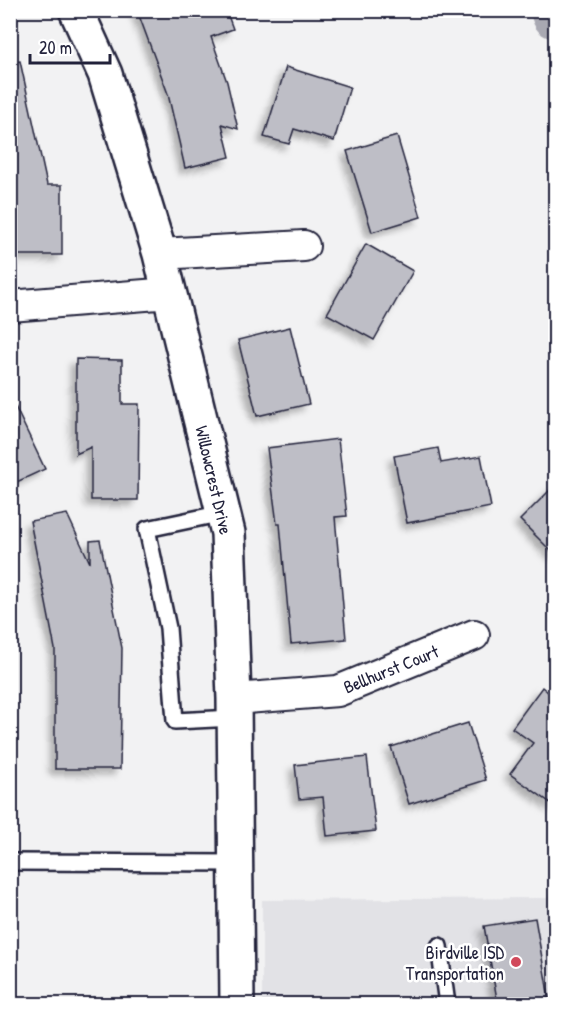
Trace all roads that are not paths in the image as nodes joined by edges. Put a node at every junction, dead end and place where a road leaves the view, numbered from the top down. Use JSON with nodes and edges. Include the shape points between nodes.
{"nodes":[{"id":1,"x":76,"y":10,"type":"edge"},
{"id":2,"x":304,"y":246,"type":"dead end"},
{"id":3,"x":160,"y":254,"type":"junction"},
{"id":4,"x":170,"y":293,"type":"junction"},
{"id":5,"x":10,"y":306,"type":"edge"},
{"id":6,"x":223,"y":513,"type":"junction"},
{"id":7,"x":474,"y":635,"type":"dead end"},
{"id":8,"x":234,"y":709,"type":"junction"},
{"id":9,"x":10,"y":862,"type":"edge"},
{"id":10,"x":236,"y":863,"type":"junction"},
{"id":11,"x":439,"y":946,"type":"dead end"},
{"id":12,"x":237,"y":1005,"type":"edge"},
{"id":13,"x":447,"y":1005,"type":"edge"}],
"edges":[{"from":1,"to":3,"type":"street","name":"Willowcrest Drive","via":[[105,74]]},
{"from":2,"to":3,"type":"street"},
{"from":3,"to":4,"type":"street","name":"Willowcrest Drive"},
{"from":4,"to":5,"type":"street"},
{"from":4,"to":6,"type":"street","name":"Willowcrest Drive"},
{"from":6,"to":8,"type":"street","name":"Willowcrest Drive","via":[[228,533]]},
{"from":6,"to":8,"type":"lane","via":[[147,529],[168,628],[175,721]]},
{"from":7,"to":8,"type":"street","name":"Bellhurst Court","via":[[338,691]]},
{"from":8,"to":10,"type":"street","name":"Willowcrest Drive"},
{"from":9,"to":10,"type":"lane"},
{"from":10,"to":12,"type":"street","name":"Willowcrest Drive"},
{"from":11,"to":13,"type":"lane"}]}
